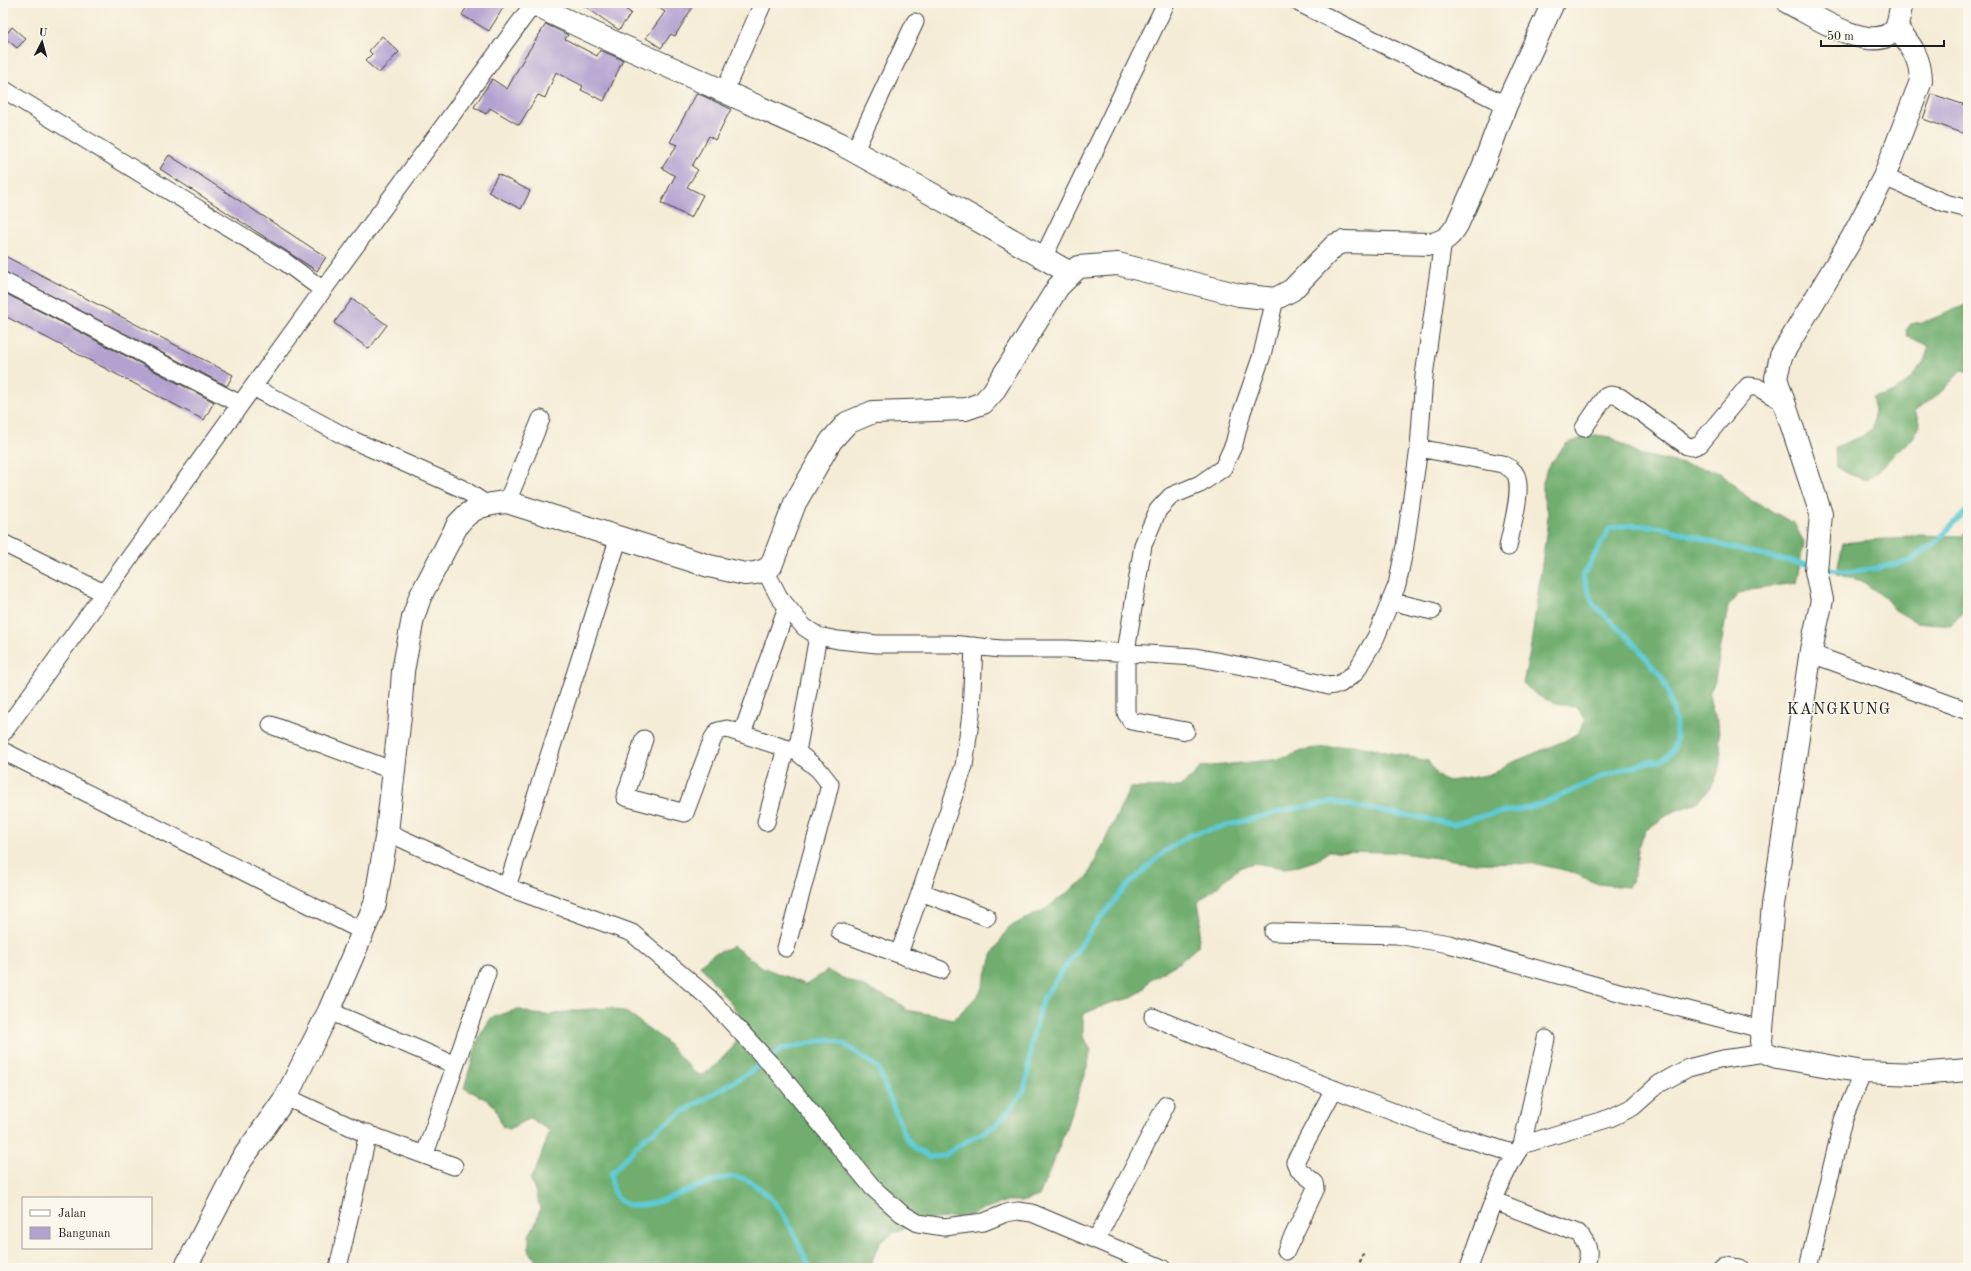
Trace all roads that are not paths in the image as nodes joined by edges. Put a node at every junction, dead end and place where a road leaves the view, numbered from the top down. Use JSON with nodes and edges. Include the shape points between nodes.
{"nodes":[{"id":1,"x":534,"y":3,"type":"edge"},
{"id":2,"x":763,"y":3,"type":"edge"},
{"id":3,"x":1166,"y":3,"type":"edge"},
{"id":4,"x":1299,"y":3,"type":"edge"},
{"id":5,"x":1553,"y":3,"type":"edge"},
{"id":6,"x":1789,"y":3,"type":"edge"},
{"id":7,"x":1902,"y":3,"type":"edge"},
{"id":8,"x":915,"y":22,"type":"dead end"},
{"id":9,"x":1896,"y":27,"type":"junction"},
{"id":10,"x":3,"y":89,"type":"edge"},
{"id":11,"x":724,"y":92,"type":"junction"},
{"id":12,"x":1506,"y":105,"type":"junction"},
{"id":13,"x":854,"y":152,"type":"junction"},
{"id":14,"x":1884,"y":178,"type":"junction"},
{"id":15,"x":1968,"y":209,"type":"edge"},
{"id":16,"x":1444,"y":241,"type":"junction"},
{"id":17,"x":1043,"y":258,"type":"junction"},
{"id":18,"x":1070,"y":273,"type":"junction"},
{"id":19,"x":3,"y":281,"type":"edge"},
{"id":20,"x":322,"y":290,"type":"junction"},
{"id":21,"x":1275,"y":299,"type":"junction"},
{"id":22,"x":253,"y":387,"type":"junction"},
{"id":23,"x":1783,"y":402,"type":"junction"},
{"id":24,"x":240,"y":404,"type":"junction"},
{"id":25,"x":541,"y":420,"type":"dead end"},
{"id":26,"x":1584,"y":428,"type":"dead end"},
{"id":27,"x":1419,"y":448,"type":"junction"},
{"id":28,"x":496,"y":503,"type":"junction"},
{"id":29,"x":619,"y":537,"type":"junction"},
{"id":30,"x":3,"y":544,"type":"edge"},
{"id":31,"x":1508,"y":547,"type":"dead end"},
{"id":32,"x":765,"y":570,"type":"junction"},
{"id":33,"x":104,"y":593,"type":"junction"},
{"id":34,"x":1390,"y":601,"type":"junction"},
{"id":35,"x":788,"y":607,"type":"junction"},
{"id":36,"x":1432,"y":612,"type":"dead end"},
{"id":37,"x":818,"y":636,"type":"junction"},
{"id":38,"x":974,"y":646,"type":"junction"},
{"id":39,"x":1811,"y":650,"type":"junction"},
{"id":40,"x":1126,"y":652,"type":"junction"},
{"id":41,"x":1968,"y":712,"type":"edge"},
{"id":42,"x":271,"y":725,"type":"dead end"},
{"id":43,"x":1186,"y":731,"type":"dead end"},
{"id":44,"x":3,"y":733,"type":"edge"},
{"id":45,"x":742,"y":734,"type":"junction"},
{"id":46,"x":644,"y":739,"type":"dead end"},
{"id":47,"x":792,"y":750,"type":"junction"},
{"id":48,"x":3,"y":751,"type":"edge"},
{"id":49,"x":394,"y":770,"type":"junction"},
{"id":50,"x":766,"y":822,"type":"dead end"},
{"id":51,"x":387,"y":832,"type":"junction"},
{"id":52,"x":507,"y":887,"type":"junction"},
{"id":53,"x":921,"y":892,"type":"junction"},
{"id":54,"x":987,"y":917,"type":"dead end"},
{"id":55,"x":364,"y":932,"type":"junction"},
{"id":56,"x":840,"y":932,"type":"dead end"},
{"id":57,"x":1273,"y":932,"type":"dead end"},
{"id":58,"x":786,"y":948,"type":"dead end"},
{"id":59,"x":899,"y":954,"type":"junction"},
{"id":60,"x":941,"y":970,"type":"dead end"},
{"id":61,"x":487,"y":973,"type":"dead end"},
{"id":62,"x":329,"y":1011,"type":"junction"},
{"id":63,"x":1153,"y":1017,"type":"dead end"},
{"id":64,"x":1761,"y":1029,"type":"junction"},
{"id":65,"x":1546,"y":1039,"type":"dead end"},
{"id":66,"x":1765,"y":1054,"type":"junction"},
{"id":67,"x":454,"y":1065,"type":"junction"},
{"id":68,"x":1968,"y":1070,"type":"edge"},
{"id":69,"x":1863,"y":1072,"type":"junction"},
{"id":70,"x":1334,"y":1089,"type":"junction"},
{"id":71,"x":286,"y":1097,"type":"junction"},
{"id":72,"x":1166,"y":1105,"type":"dead end"},
{"id":73,"x":368,"y":1133,"type":"junction"},
{"id":74,"x":1519,"y":1149,"type":"junction"},
{"id":75,"x":425,"y":1154,"type":"junction"},
{"id":76,"x":454,"y":1166,"type":"dead end"},
{"id":77,"x":1494,"y":1201,"type":"junction"},
{"id":78,"x":1096,"y":1240,"type":"junction"},
{"id":79,"x":1286,"y":1251,"type":"dead end"},
{"id":80,"x":190,"y":1266,"type":"edge"},
{"id":81,"x":338,"y":1268,"type":"edge"},
{"id":82,"x":1162,"y":1268,"type":"edge"},
{"id":83,"x":1469,"y":1268,"type":"edge"},
{"id":84,"x":1585,"y":1268,"type":"edge"},
{"id":85,"x":1722,"y":1268,"type":"edge"},
{"id":86,"x":1740,"y":1268,"type":"edge"},
{"id":87,"x":1808,"y":1268,"type":"edge"}],
"edges":[{"from":1,"to":11,"type":"main road"},
{"from":1,"to":20,"type":"street"},
{"from":2,"to":11,"type":"street"},
{"from":3,"to":17,"type":"street"},
{"from":4,"to":12,"type":"street"},
{"from":5,"to":12,"type":"main road"},
{"from":6,"to":9,"type":"main road","via":[[1851,35],[1866,38],[1882,37]]},
{"from":7,"to":9,"type":"main road"},
{"from":8,"to":13,"type":"street"},
{"from":9,"to":14,"type":"main road","via":[[1919,59],[1921,81]]},
{"from":10,"to":20,"type":"street","via":[[285,262]]},
{"from":11,"to":13,"type":"main road"},
{"from":12,"to":16,"type":"main road","via":[[1460,219],[1452,235]]},
{"from":13,"to":17,"type":"main road"},
{"from":14,"to":15,"type":"street"},
{"from":14,"to":23,"type":"main road","via":[[1852,238],[1781,356],[1776,378]]},
{"from":16,"to":21,"type":"main road","via":[[1432,244],[1343,242],[1335,245],[1292,290]]},
{"from":16,"to":27,"type":"street","via":[[1424,376]]},
{"from":17,"to":18,"type":"main road"},
{"from":18,"to":21,"type":"main road","via":[[1078,268],[1118,264],[1239,295]]},
{"from":18,"to":32,"type":"main road","via":[[1058,287],[993,392],[983,403],[966,409],[873,412],[847,423],[831,441],[795,503],[771,566]]},
{"from":19,"to":24,"type":"street"},
{"from":20,"to":22,"type":"street"},
{"from":21,"to":40,"type":"street","via":[[1262,355],[1234,444],[1223,468],[1200,484],[1172,496],[1158,510],[1143,545]]},
{"from":22,"to":24,"type":"street"},
{"from":22,"to":28,"type":"street","via":[[348,438]]},
{"from":23,"to":26,"type":"street","via":[[1757,387],[1748,386],[1700,444],[1692,447],[1614,395],[1605,397]]},
{"from":23,"to":39,"type":"main road","via":[[1821,514],[1816,571],[1822,600]]},
{"from":24,"to":33,"type":"street"},
{"from":25,"to":28,"type":"street"},
{"from":27,"to":31,"type":"street","via":[[1511,468],[1519,487]]},
{"from":27,"to":34,"type":"street","via":[[1405,546],[1397,585]]},
{"from":28,"to":29,"type":"main road"},
{"from":28,"to":49,"type":"main road","via":[[465,515],[420,598],[413,618],[403,671]]},
{"from":29,"to":32,"type":"main road","via":[[709,566],[745,574]]},
{"from":29,"to":52,"type":"street"},
{"from":30,"to":33,"type":"street"},
{"from":32,"to":35,"type":"street"},
{"from":33,"to":44,"type":"street"},
{"from":34,"to":36,"type":"street"},
{"from":34,"to":40,"type":"street","via":[[1376,637],[1355,673],[1340,684],[1329,686],[1279,673],[1195,657]]},
{"from":35,"to":37,"type":"street","via":[[804,627]]},
{"from":35,"to":45,"type":"street"},
{"from":37,"to":38,"type":"street","via":[[877,644]]},
{"from":37,"to":47,"type":"street"},
{"from":38,"to":40,"type":"street","via":[[1001,650],[1067,649]]},
{"from":38,"to":53,"type":"street","via":[[971,714],[964,766]]},
{"from":39,"to":41,"type":"street","via":[[1820,657]]},
{"from":39,"to":64,"type":"main road","via":[[1773,905]]},
{"from":40,"to":43,"type":"street","via":[[1128,718],[1131,721]]},
{"from":42,"to":49,"type":"street"},
{"from":45,"to":46,"type":"street","via":[[727,729],[718,731],[713,738],[685,813],[626,797]]},
{"from":45,"to":47,"type":"street"},
{"from":47,"to":50,"type":"street"},
{"from":47,"to":58,"type":"street","via":[[819,770],[830,784]]},
{"from":48,"to":55,"type":"street"},
{"from":49,"to":51,"type":"main road"},
{"from":51,"to":52,"type":"street"},
{"from":51,"to":55,"type":"main road","via":[[375,904]]},
{"from":52,"to":78,"type":"street","via":[[632,933],[709,998],[748,1038],[873,1188],[901,1213],[918,1223],[944,1227],[984,1222],[1018,1211],[1032,1213]]},
{"from":53,"to":54,"type":"street"},
{"from":53,"to":59,"type":"street"},
{"from":55,"to":62,"type":"main road"},
{"from":56,"to":59,"type":"street"},
{"from":57,"to":64,"type":"street","via":[[1397,935],[1449,944],[1616,992]]},
{"from":59,"to":60,"type":"street"},
{"from":61,"to":67,"type":"street"},
{"from":62,"to":67,"type":"street"},
{"from":62,"to":71,"type":"main road"},
{"from":63,"to":70,"type":"street","via":[[1220,1046]]},
{"from":64,"to":66,"type":"main road","via":[[1761,1048]]},
{"from":65,"to":74,"type":"street"},
{"from":66,"to":69,"type":"main road"},
{"from":66,"to":74,"type":"street","via":[[1722,1059],[1688,1068],[1658,1084],[1633,1107],[1610,1118]]},
{"from":67,"to":75,"type":"street"},
{"from":68,"to":69,"type":"main road","via":[[1917,1074]]},
{"from":69,"to":87,"type":"street","via":[[1842,1120]]},
{"from":70,"to":74,"type":"street","via":[[1445,1132]]},
{"from":70,"to":79,"type":"street","via":[[1296,1162],[1298,1170],[1315,1183],[1316,1188]]},
{"from":71,"to":73,"type":"street"},
{"from":71,"to":80,"type":"main road","via":[[240,1162]]},
{"from":72,"to":78,"type":"street"},
{"from":73,"to":75,"type":"street"},
{"from":73,"to":81,"type":"street"},
{"from":74,"to":77,"type":"street"},
{"from":75,"to":76,"type":"street"},
{"from":77,"to":83,"type":"street"},
{"from":77,"to":84,"type":"street","via":[[1578,1233],[1587,1244],[1589,1256]]},
{"from":78,"to":82,"type":"street"},
{"from":85,"to":86,"type":"street"}]}
